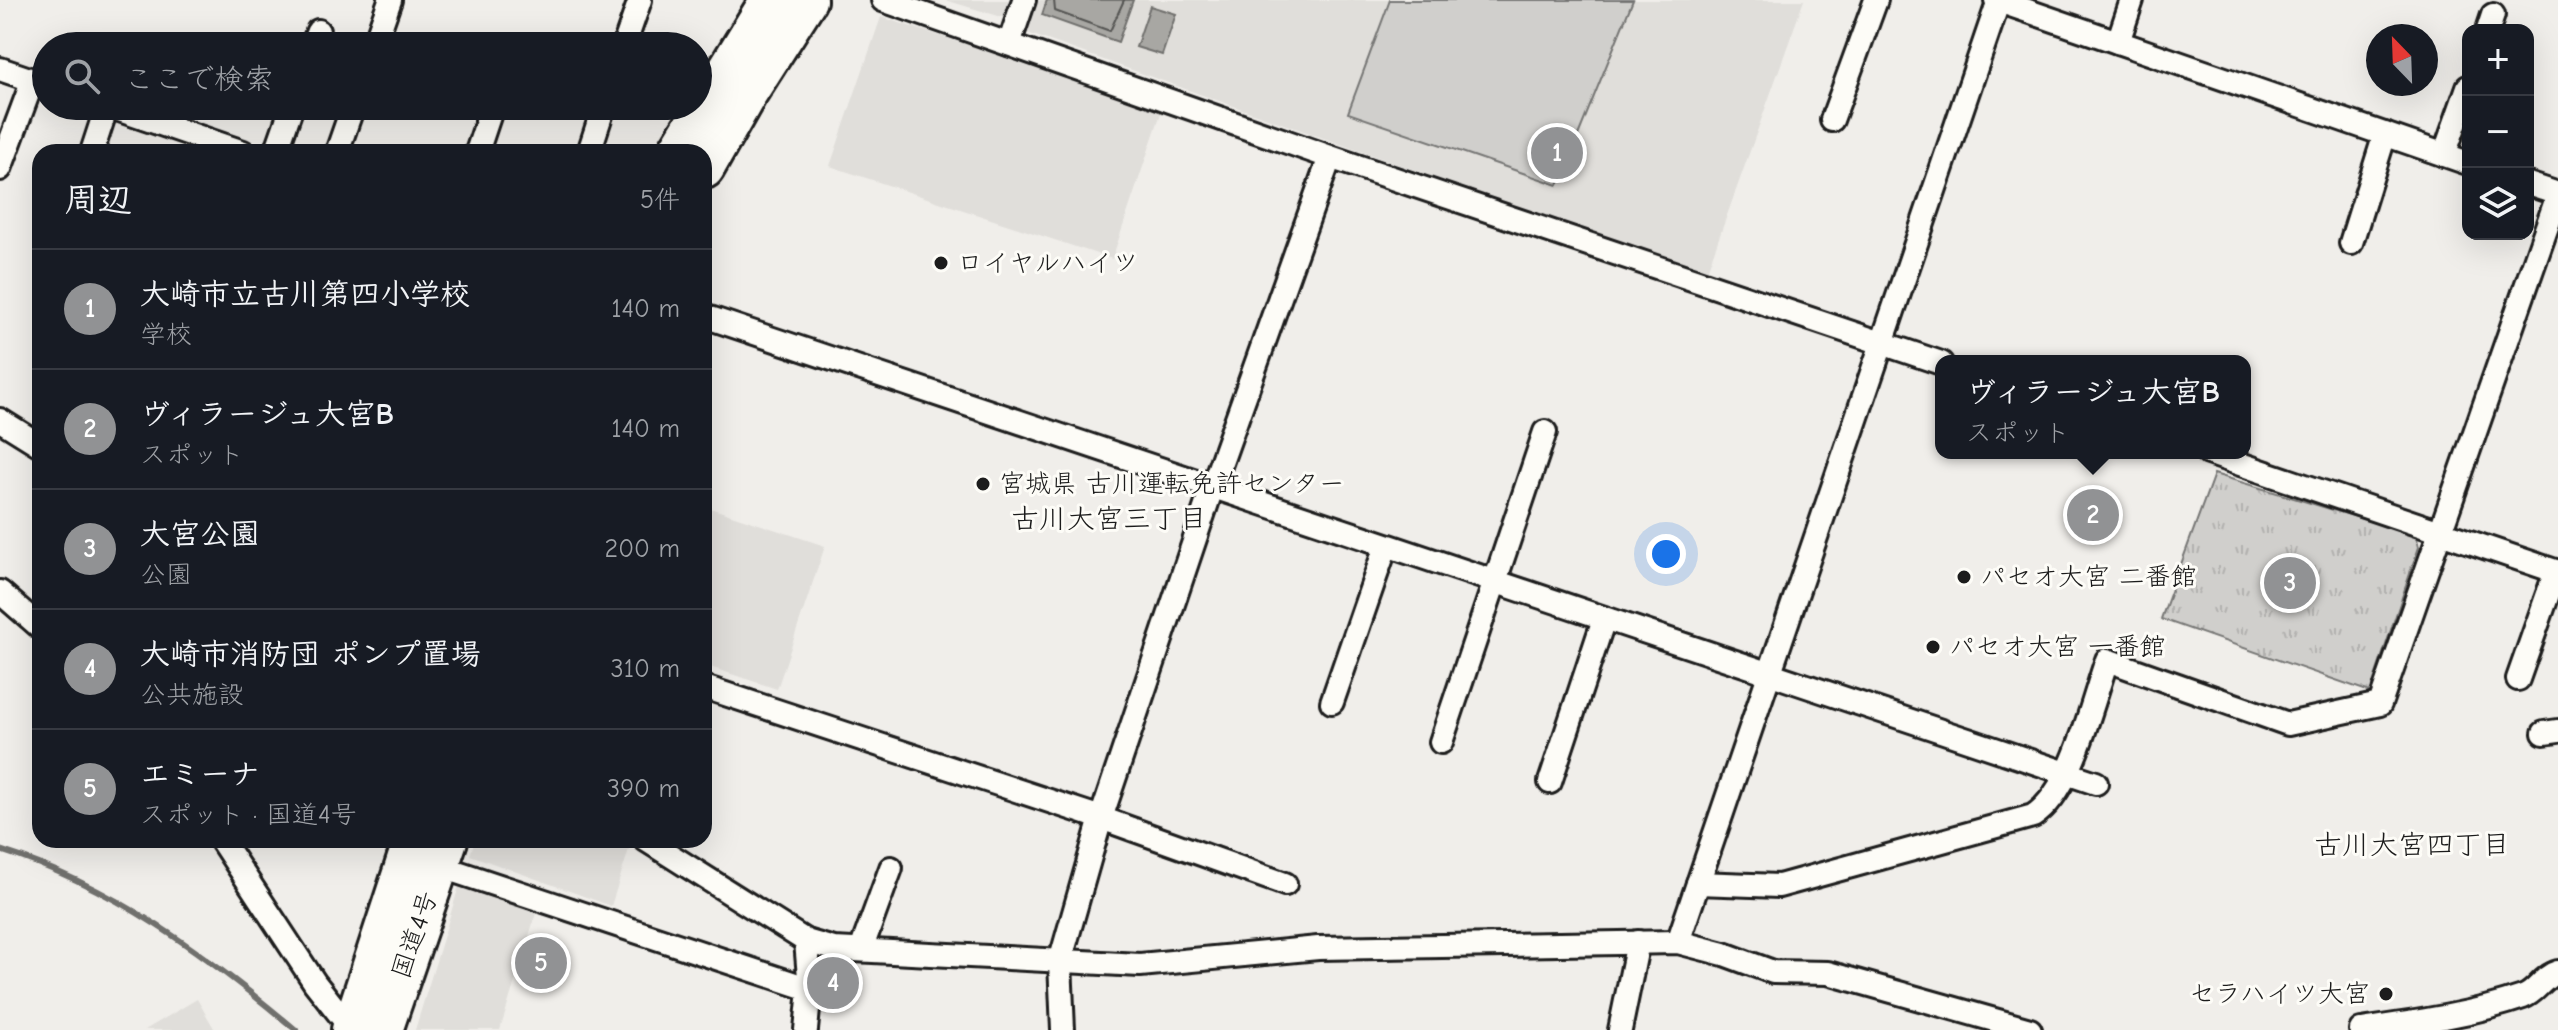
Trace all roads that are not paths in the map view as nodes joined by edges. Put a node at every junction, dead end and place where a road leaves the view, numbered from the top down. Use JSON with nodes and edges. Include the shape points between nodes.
{"nodes":[{"id":1,"x":390,"y":0,"type":"edge"},
{"id":2,"x":640,"y":0,"type":"edge"},
{"id":3,"x":771,"y":0,"type":"edge"},
{"id":4,"x":806,"y":0,"type":"edge"},
{"id":5,"x":883,"y":0,"type":"edge"},
{"id":6,"x":1024,"y":0,"type":"edge"},
{"id":7,"x":1876,"y":0,"type":"edge"},
{"id":8,"x":1998,"y":0,"type":"edge"},
{"id":9,"x":2132,"y":0,"type":"edge"},
{"id":10,"x":379,"y":32,"type":"edge"},
{"id":11,"x":629,"y":32,"type":"edge"},
{"id":12,"x":2118,"y":42,"type":"junction"},
{"id":13,"x":1009,"y":44,"type":"junction"},
{"id":14,"x":0,"y":69,"type":"edge"},
{"id":15,"x":32,"y":80,"type":"edge"},
{"id":16,"x":712,"y":96,"type":"edge"},
{"id":17,"x":2465,"y":96,"type":"edge"},
{"id":18,"x":32,"y":98,"type":"edge"},
{"id":19,"x":103,"y":120,"type":"edge"},
{"id":20,"x":149,"y":120,"type":"edge"},
{"id":21,"x":287,"y":120,"type":"edge"},
{"id":22,"x":348,"y":120,"type":"edge"},
{"id":23,"x":488,"y":120,"type":"edge"},
{"id":24,"x":599,"y":120,"type":"edge"},
{"id":25,"x":698,"y":120,"type":"edge"},
{"id":26,"x":1832,"y":120,"type":"dead end"},
{"id":27,"x":2385,"y":134,"type":"junction"},
{"id":28,"x":95,"y":144,"type":"edge"},
{"id":29,"x":220,"y":144,"type":"edge"},
{"id":30,"x":279,"y":144,"type":"edge"},
{"id":31,"x":340,"y":144,"type":"edge"},
{"id":32,"x":480,"y":144,"type":"edge"},
{"id":33,"x":592,"y":144,"type":"edge"},
{"id":34,"x":683,"y":144,"type":"edge"},
{"id":35,"x":712,"y":154,"type":"edge"},
{"id":36,"x":2444,"y":155,"type":"junction"},
{"id":37,"x":1330,"y":157,"type":"junction"},
{"id":38,"x":2462,"y":161,"type":"edge"},
{"id":39,"x":0,"y":169,"type":"edge"},
{"id":40,"x":2534,"y":186,"type":"edge"},
{"id":41,"x":2558,"y":194,"type":"edge"},
{"id":42,"x":2351,"y":243,"type":"dead end"},
{"id":43,"x":712,"y":319,"type":"edge"},
{"id":44,"x":1882,"y":343,"type":"junction"},
{"id":45,"x":1935,"y":361,"type":"edge"},
{"id":46,"x":0,"y":420,"type":"edge"},
{"id":47,"x":1545,"y":432,"type":"dead end"},
{"id":48,"x":32,"y":440,"type":"edge"},
{"id":49,"x":2226,"y":459,"type":"edge"},
{"id":50,"x":1212,"y":488,"type":"junction"},
{"id":51,"x":2440,"y":531,"type":"junction"},
{"id":52,"x":1386,"y":546,"type":"junction"},
{"id":53,"x":2557,"y":572,"type":"edge"},
{"id":54,"x":1495,"y":582,"type":"junction"},
{"id":55,"x":0,"y":592,"type":"edge"},
{"id":56,"x":1604,"y":619,"type":"junction"},
{"id":57,"x":32,"y":620,"type":"edge"},
{"id":58,"x":1770,"y":674,"type":"junction"},
{"id":59,"x":2518,"y":679,"type":"dead end"},
{"id":60,"x":712,"y":690,"type":"edge"},
{"id":61,"x":1332,"y":702,"type":"dead end"},
{"id":62,"x":1441,"y":742,"type":"dead end"},
{"id":63,"x":2066,"y":773,"type":"junction"},
{"id":64,"x":1550,"y":782,"type":"dead end"},
{"id":65,"x":2096,"y":783,"type":"dead end"},
{"id":66,"x":1101,"y":818,"type":"junction"},
{"id":67,"x":226,"y":848,"type":"edge"},
{"id":68,"x":659,"y":848,"type":"edge"},
{"id":69,"x":434,"y":849,"type":"edge"},
{"id":70,"x":891,"y":868,"type":"dead end"},
{"id":71,"x":1698,"y":883,"type":"junction"},
{"id":72,"x":1285,"y":884,"type":"dead end"},
{"id":73,"x":806,"y":941,"type":"junction"},
{"id":74,"x":1638,"y":942,"type":"junction"},
{"id":75,"x":1678,"y":942,"type":"junction"},
{"id":76,"x":861,"y":950,"type":"junction"},
{"id":77,"x":1060,"y":962,"type":"junction"},
{"id":78,"x":2558,"y":972,"type":"edge"},
{"id":79,"x":810,"y":989,"type":"junction"},
{"id":80,"x":352,"y":1030,"type":"edge"},
{"id":81,"x":382,"y":1030,"type":"edge"},
{"id":82,"x":806,"y":1030,"type":"edge"},
{"id":83,"x":1063,"y":1030,"type":"edge"},
{"id":84,"x":1620,"y":1030,"type":"edge"},
{"id":85,"x":2030,"y":1030,"type":"edge"},
{"id":86,"x":2361,"y":1030,"type":"edge"}],
"edges":[{"from":1,"to":10,"type":"street"},
{"from":2,"to":11,"type":"street"},
{"from":3,"to":16,"type":"highway"},
{"from":4,"to":35,"type":"highway"},
{"from":5,"to":13,"type":"street"},
{"from":6,"to":13,"type":"street"},
{"from":7,"to":26,"type":"street"},
{"from":8,"to":12,"type":"street"},
{"from":8,"to":44,"type":"street"},
{"from":9,"to":12,"type":"street"},
{"from":12,"to":27,"type":"street"},
{"from":13,"to":37,"type":"street"},
{"from":14,"to":15,"type":"street"},
{"from":17,"to":36,"type":"street"},
{"from":18,"to":39,"type":"street"},
{"from":19,"to":28,"type":"street"},
{"from":20,"to":29,"type":"street"},
{"from":21,"to":30,"type":"street"},
{"from":22,"to":31,"type":"street"},
{"from":23,"to":32,"type":"street"},
{"from":24,"to":33,"type":"street"},
{"from":25,"to":34,"type":"highway"},
{"from":27,"to":36,"type":"street"},
{"from":27,"to":42,"type":"street"},
{"from":36,"to":38,"type":"street"},
{"from":37,"to":44,"type":"street"},
{"from":37,"to":50,"type":"street"},
{"from":40,"to":41,"type":"street"},
{"from":41,"to":51,"type":"street"},
{"from":43,"to":50,"type":"street"},
{"from":44,"to":45,"type":"street"},
{"from":44,"to":58,"type":"street"},
{"from":46,"to":48,"type":"street"},
{"from":47,"to":54,"type":"street"},
{"from":49,"to":51,"type":"street"},
{"from":50,"to":52,"type":"street"},
{"from":50,"to":66,"type":"street"},
{"from":51,"to":53,"type":"street"},
{"from":51,"to":63,"type":"street","via":[[2380,704],[2288,724],[2107,660]]},
{"from":52,"to":54,"type":"street"},
{"from":52,"to":61,"type":"street"},
{"from":53,"to":59,"type":"street"},
{"from":54,"to":56,"type":"street"},
{"from":54,"to":62,"type":"street"},
{"from":55,"to":57,"type":"street"},
{"from":56,"to":58,"type":"street"},
{"from":56,"to":64,"type":"street"},
{"from":58,"to":63,"type":"street"},
{"from":58,"to":71,"type":"street"},
{"from":60,"to":66,"type":"street"},
{"from":63,"to":65,"type":"street"},
{"from":63,"to":71,"type":"street","via":[[2053,800],[2033,816],[1779,886]]},
{"from":66,"to":72,"type":"street"},
{"from":66,"to":77,"type":"street"},
{"from":67,"to":80,"type":"street"},
{"from":68,"to":73,"type":"street"},
{"from":69,"to":79,"type":"street"},
{"from":69,"to":80,"type":"highway","name":"国道4号"},
{"from":69,"to":81,"type":"highway","name":"国道4号"},
{"from":70,"to":76,"type":"street"},
{"from":71,"to":75,"type":"street"},
{"from":73,"to":76,"type":"street"},
{"from":73,"to":79,"type":"street"},
{"from":74,"to":75,"type":"street"},
{"from":74,"to":77,"type":"street","via":[[1318,948],[1140,965]]},
{"from":74,"to":84,"type":"street"},
{"from":75,"to":85,"type":"street","via":[[1773,972],[1828,973]]},
{"from":76,"to":77,"type":"street"},
{"from":77,"to":83,"type":"street"},
{"from":78,"to":86,"type":"street","via":[[2528,996],[2456,1017]]},
{"from":79,"to":82,"type":"street"}]}
